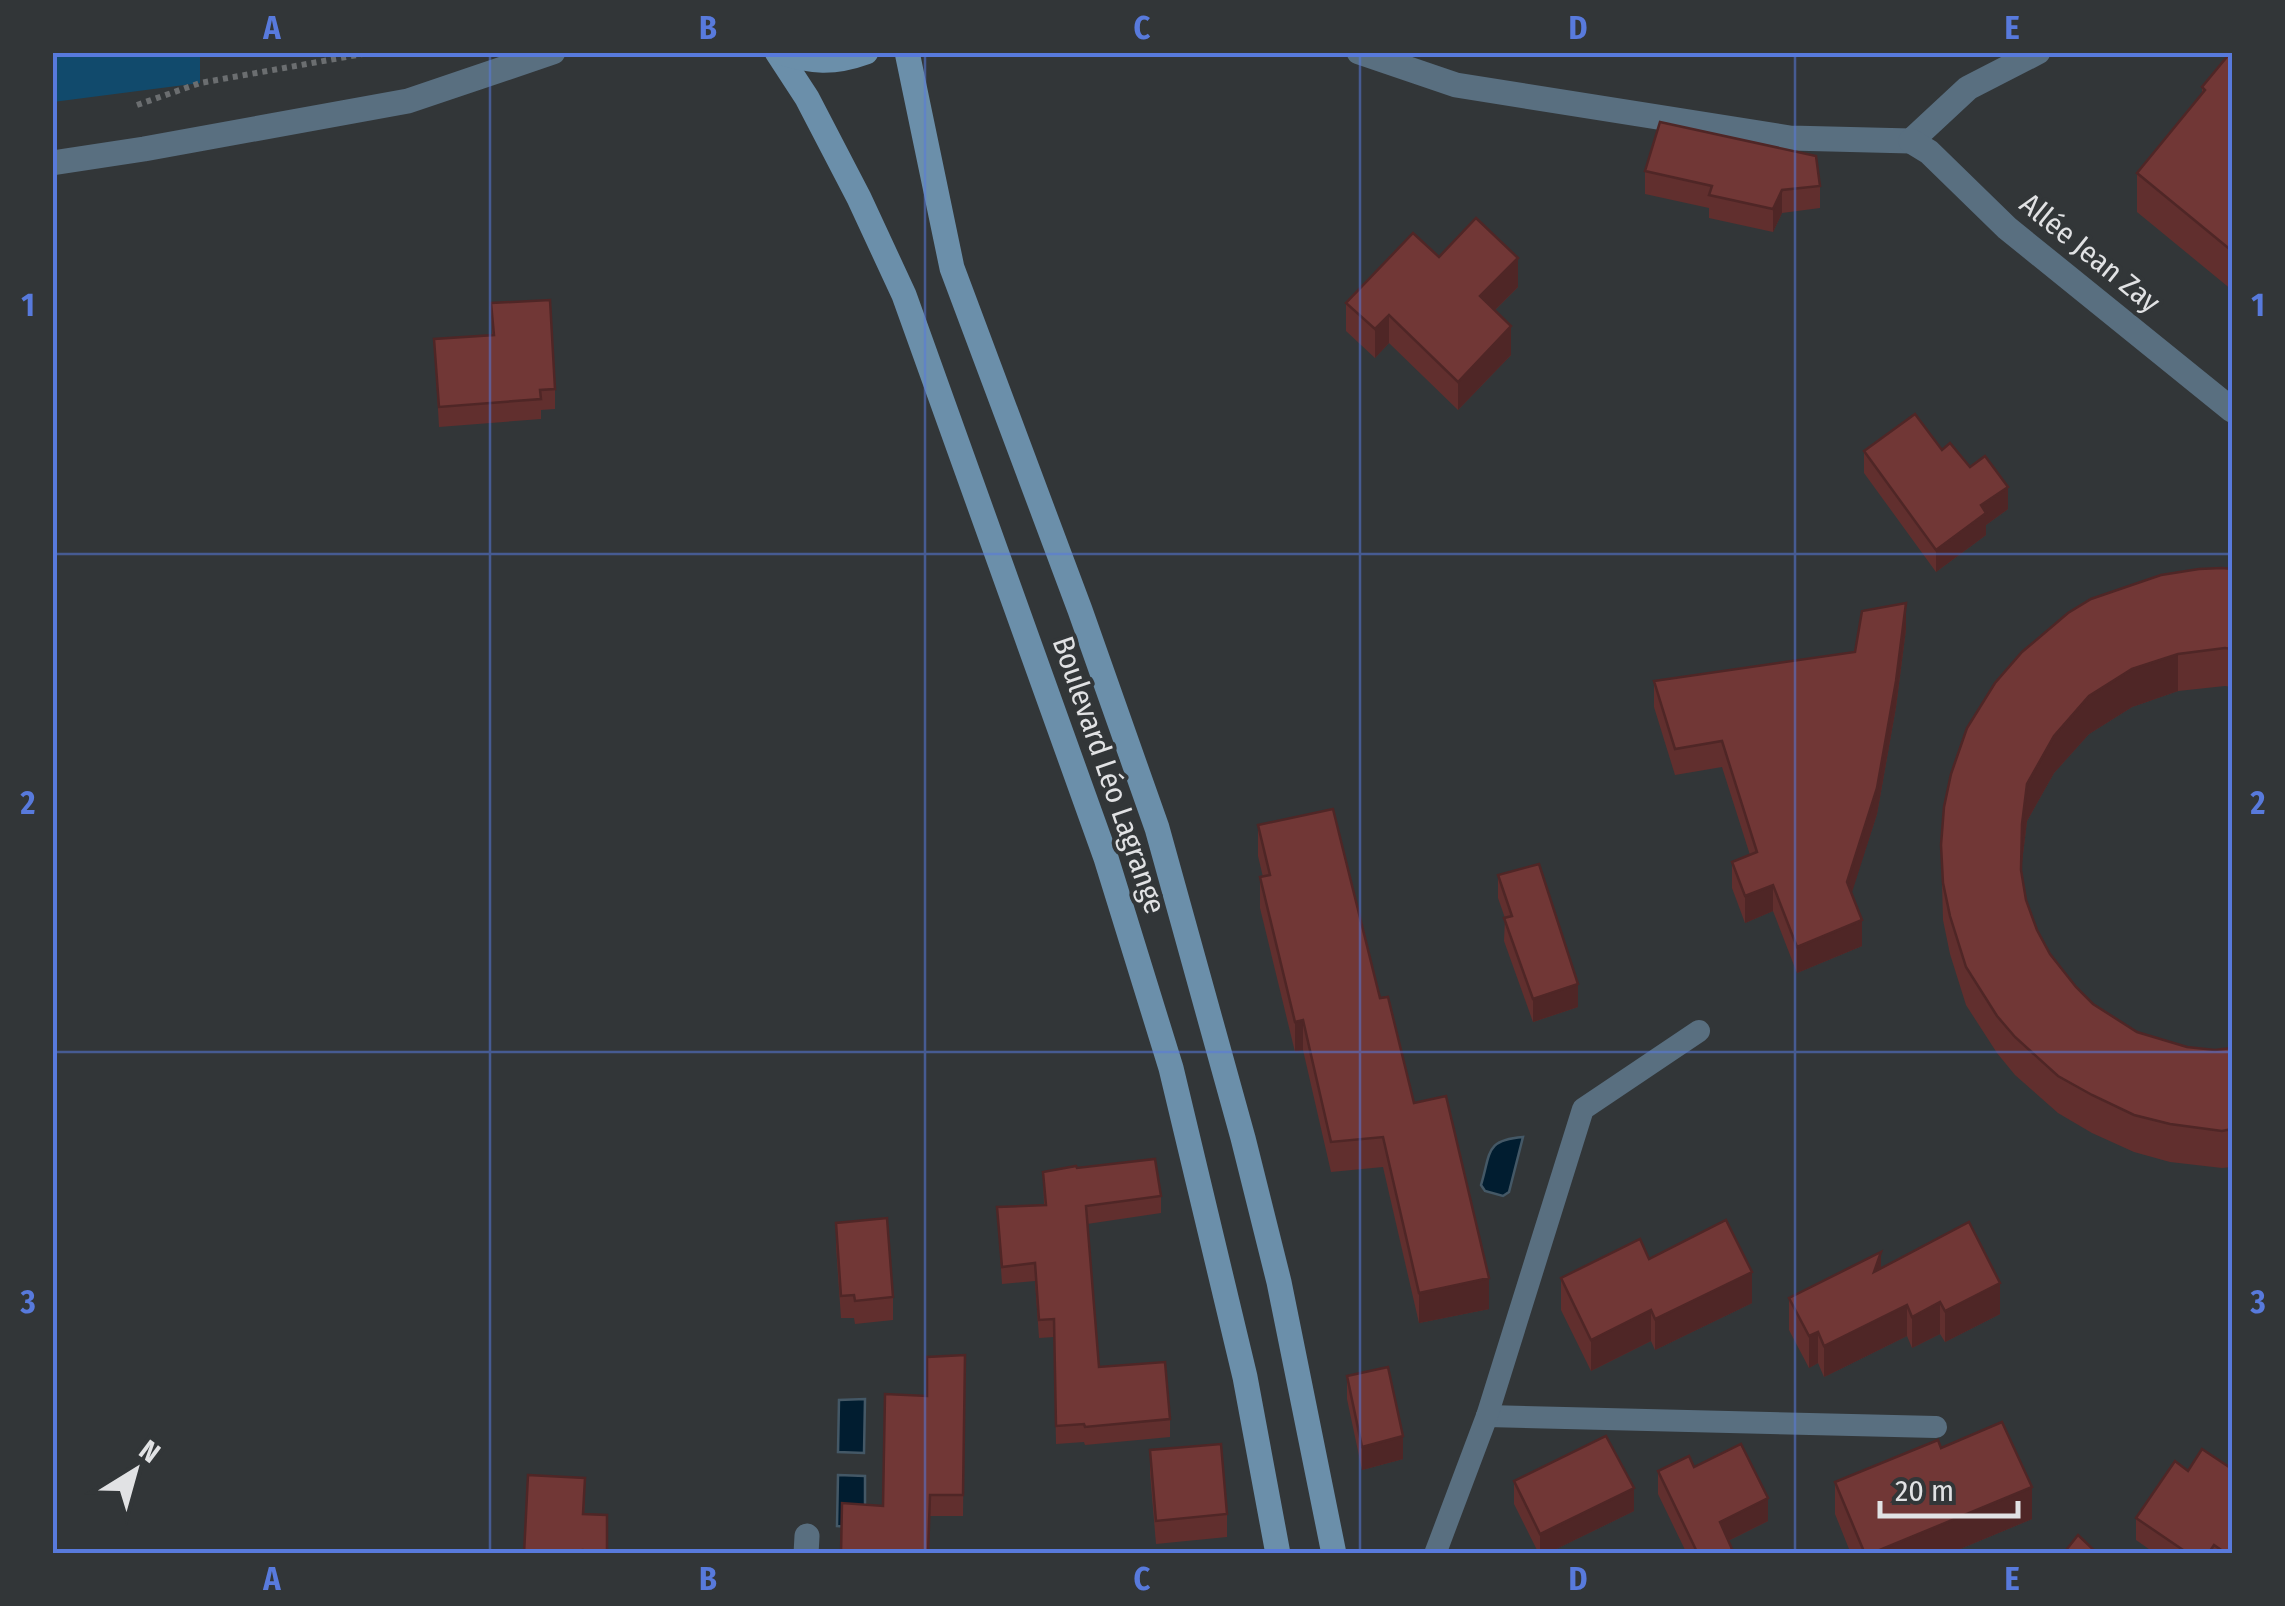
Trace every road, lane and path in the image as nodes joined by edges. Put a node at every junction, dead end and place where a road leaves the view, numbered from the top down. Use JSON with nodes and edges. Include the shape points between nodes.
{"nodes":[{"id":1,"x":374,"y":52,"type":"edge"},
{"id":2,"x":553,"y":52,"type":"edge"},
{"id":3,"x":778,"y":52,"type":"edge"},
{"id":4,"x":866,"y":52,"type":"edge"},
{"id":5,"x":907,"y":52,"type":"edge"},
{"id":6,"x":1360,"y":52,"type":"edge"},
{"id":7,"x":2038,"y":52,"type":"edge"},
{"id":8,"x":137,"y":105,"type":"dead end"},
{"id":9,"x":1911,"y":141,"type":"junction"},
{"id":10,"x":52,"y":163,"type":"edge"},
{"id":11,"x":2232,"y":410,"type":"edge"},
{"id":12,"x":1700,"y":1032,"type":"dead end"},
{"id":13,"x":1487,"y":1416,"type":"junction"},
{"id":14,"x":1936,"y":1427,"type":"dead end"},
{"id":15,"x":1278,"y":1554,"type":"edge"},
{"id":16,"x":1334,"y":1554,"type":"edge"},
{"id":17,"x":1435,"y":1554,"type":"edge"}],
"edges":[{"from":1,"to":8,"type":"path","via":[[200,83]]},
{"from":2,"to":10,"type":"street","via":[[408,101]]},
{"from":3,"to":4,"type":"main road","via":[[810,61]]},
{"from":3,"to":15,"type":"main road","name":"Boulevard Léo Lagrange","via":[[904,295],[1106,858],[1172,1068],[1246,1377]]},
{"from":5,"to":16,"type":"main road","name":"Boulevard Léo Lagrange","via":[[952,268],[1168,866],[1279,1282]]},
{"from":6,"to":9,"type":"street","via":[[1456,86],[1790,138]]},
{"from":7,"to":9,"type":"street","via":[[1968,88]]},
{"from":9,"to":11,"type":"street","name":"Allée Jean Zay","via":[[2006,228]]},
{"from":12,"to":13,"type":"lane","via":[[1583,1109]]},
{"from":13,"to":14,"type":"lane"},
{"from":13,"to":17,"type":"lane"}]}
